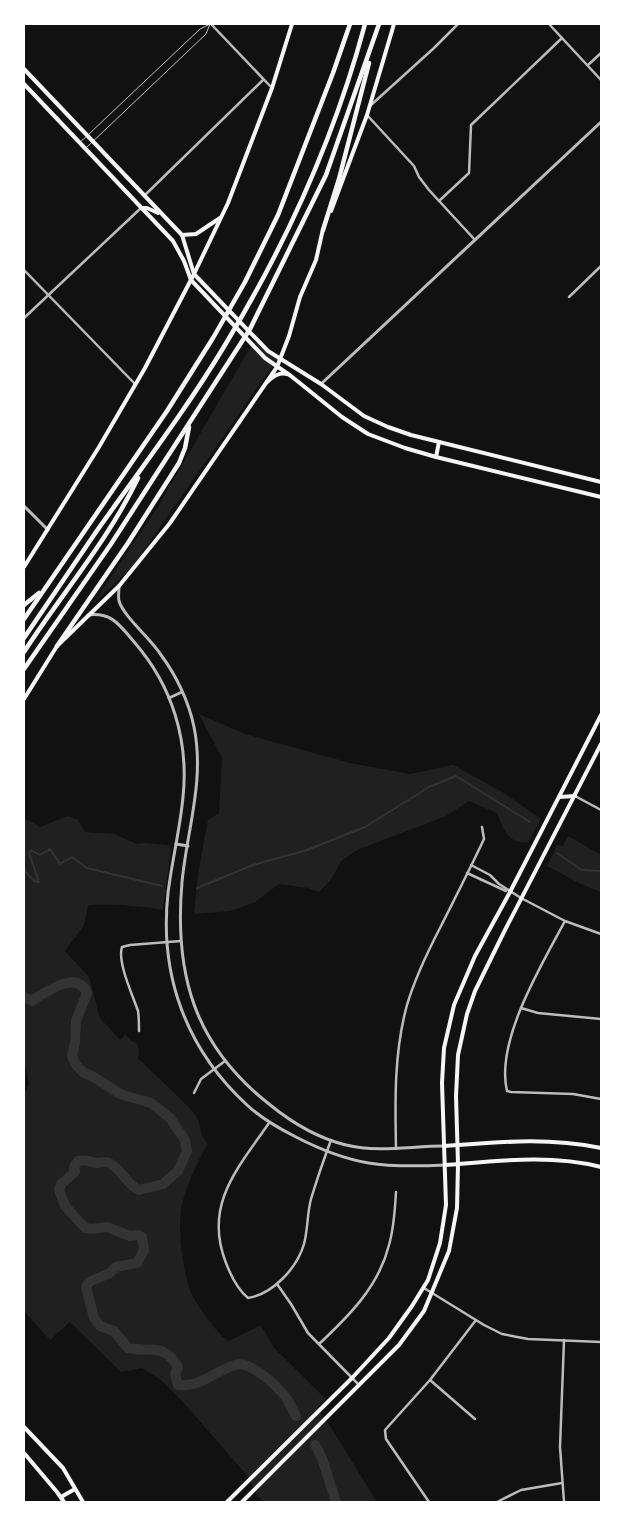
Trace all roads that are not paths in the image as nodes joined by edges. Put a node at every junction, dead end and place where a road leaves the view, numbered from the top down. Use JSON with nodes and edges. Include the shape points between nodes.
{"nodes":[{"id":1,"x":211,"y":24,"type":"edge"},
{"id":2,"x":292,"y":24,"type":"edge"},
{"id":3,"x":350,"y":24,"type":"edge"},
{"id":4,"x":365,"y":24,"type":"edge"},
{"id":5,"x":379,"y":24,"type":"edge"},
{"id":6,"x":394,"y":24,"type":"edge"},
{"id":7,"x":458,"y":24,"type":"edge"},
{"id":8,"x":549,"y":24,"type":"edge"},
{"id":9,"x":375,"y":37,"type":"junction"},
{"id":10,"x":562,"y":38,"type":"junction"},
{"id":11,"x":601,"y":53,"type":"edge"},
{"id":12,"x":588,"y":65,"type":"junction"},
{"id":13,"x":24,"y":69,"type":"edge"},
{"id":14,"x":263,"y":80,"type":"junction"},
{"id":15,"x":601,"y":80,"type":"edge"},
{"id":16,"x":24,"y":84,"type":"edge"},
{"id":17,"x":272,"y":88,"type":"junction"},
{"id":18,"x":370,"y":106,"type":"junction"},
{"id":19,"x":367,"y":115,"type":"junction"},
{"id":20,"x":601,"y":122,"type":"edge"},
{"id":21,"x":87,"y":136,"type":"junction"},
{"id":22,"x":93,"y":142,"type":"junction"},
{"id":23,"x":80,"y":143,"type":"junction"},
{"id":24,"x":85,"y":149,"type":"junction"},
{"id":25,"x":144,"y":196,"type":"junction"},
{"id":26,"x":439,"y":201,"type":"junction"},
{"id":27,"x":141,"y":208,"type":"junction"},
{"id":28,"x":222,"y":216,"type":"junction"},
{"id":29,"x":164,"y":217,"type":"junction"},
{"id":30,"x":323,"y":230,"type":"junction"},
{"id":31,"x":182,"y":235,"type":"junction"},
{"id":32,"x":475,"y":240,"type":"junction"},
{"id":33,"x":601,"y":266,"type":"edge"},
{"id":34,"x":24,"y":270,"type":"edge"},
{"id":35,"x":196,"y":276,"type":"junction"},
{"id":36,"x":192,"y":281,"type":"junction"},
{"id":37,"x":48,"y":295,"type":"junction"},
{"id":38,"x":569,"y":297,"type":"dead end"},
{"id":39,"x":24,"y":318,"type":"edge"},
{"id":40,"x":281,"y":359,"type":"junction"},
{"id":41,"x":277,"y":367,"type":"junction"},
{"id":42,"x":291,"y":376,"type":"junction"},
{"id":43,"x":267,"y":382,"type":"junction"},
{"id":44,"x":136,"y":384,"type":"junction"},
{"id":45,"x":321,"y":384,"type":"junction"},
{"id":46,"x":190,"y":422,"type":"junction"},
{"id":47,"x":439,"y":442,"type":"junction"},
{"id":48,"x":436,"y":457,"type":"junction"},
{"id":49,"x":143,"y":467,"type":"junction"},
{"id":50,"x":601,"y":482,"type":"edge"},
{"id":51,"x":601,"y":497,"type":"edge"},
{"id":52,"x":24,"y":506,"type":"edge"},
{"id":53,"x":48,"y":531,"type":"junction"},
{"id":54,"x":24,"y":567,"type":"edge"},
{"id":55,"x":119,"y":586,"type":"junction"},
{"id":56,"x":44,"y":589,"type":"junction"},
{"id":57,"x":24,"y":605,"type":"edge"},
{"id":58,"x":88,"y":615,"type":"junction"},
{"id":59,"x":24,"y":619,"type":"edge"},
{"id":60,"x":24,"y":638,"type":"edge"},
{"id":61,"x":57,"y":646,"type":"junction"},
{"id":62,"x":24,"y":652,"type":"edge"},
{"id":63,"x":24,"y":669,"type":"edge"},
{"id":64,"x":182,"y":692,"type":"junction"},
{"id":65,"x":169,"y":698,"type":"junction"},
{"id":66,"x":24,"y":699,"type":"edge"},
{"id":67,"x":601,"y":715,"type":"edge"},
{"id":68,"x":601,"y":744,"type":"edge"},
{"id":69,"x":575,"y":796,"type":"junction"},
{"id":70,"x":558,"y":797,"type":"junction"},
{"id":71,"x":601,"y":810,"type":"edge"},
{"id":72,"x":482,"y":827,"type":"dead end"},
{"id":73,"x":176,"y":844,"type":"junction"},
{"id":74,"x":188,"y":846,"type":"junction"},
{"id":75,"x":471,"y":865,"type":"junction"},
{"id":76,"x":467,"y":873,"type":"junction"},
{"id":77,"x":510,"y":892,"type":"junction"},
{"id":78,"x":521,"y":898,"type":"junction"},
{"id":79,"x":564,"y":921,"type":"junction"},
{"id":80,"x":601,"y":934,"type":"edge"},
{"id":81,"x":181,"y":941,"type":"junction"},
{"id":82,"x":167,"y":943,"type":"junction"},
{"id":83,"x":521,"y":1008,"type":"junction"},
{"id":84,"x":601,"y":1019,"type":"edge"},
{"id":85,"x":139,"y":1031,"type":"dead end"},
{"id":86,"x":225,"y":1061,"type":"junction"},
{"id":87,"x":214,"y":1069,"type":"junction"},
{"id":88,"x":194,"y":1094,"type":"dead end"},
{"id":89,"x":601,"y":1100,"type":"edge"},
{"id":90,"x":269,"y":1123,"type":"junction"},
{"id":91,"x":331,"y":1140,"type":"junction"},
{"id":92,"x":458,"y":1145,"type":"junction"},
{"id":93,"x":445,"y":1146,"type":"junction"},
{"id":94,"x":601,"y":1148,"type":"edge"},
{"id":95,"x":396,"y":1149,"type":"junction"},
{"id":96,"x":326,"y":1152,"type":"junction"},
{"id":97,"x":445,"y":1164,"type":"junction"},
{"id":98,"x":458,"y":1164,"type":"junction"},
{"id":99,"x":601,"y":1168,"type":"edge"},
{"id":100,"x":396,"y":1192,"type":"dead end"},
{"id":101,"x":277,"y":1284,"type":"junction"},
{"id":102,"x":424,"y":1288,"type":"junction"},
{"id":103,"x":432,"y":1293,"type":"junction"},
{"id":104,"x":476,"y":1320,"type":"junction"},
{"id":105,"x":564,"y":1340,"type":"junction"},
{"id":106,"x":601,"y":1342,"type":"edge"},
{"id":107,"x":319,"y":1344,"type":"junction"},
{"id":108,"x":352,"y":1378,"type":"junction"},
{"id":109,"x":430,"y":1380,"type":"junction"},
{"id":110,"x":359,"y":1385,"type":"junction"},
{"id":111,"x":475,"y":1419,"type":"dead end"},
{"id":112,"x":24,"y":1427,"type":"edge"},
{"id":113,"x":24,"y":1453,"type":"edge"},
{"id":114,"x":562,"y":1483,"type":"junction"},
{"id":115,"x":75,"y":1489,"type":"junction"},
{"id":116,"x":61,"y":1497,"type":"junction"},
{"id":117,"x":64,"y":1502,"type":"edge"},
{"id":118,"x":83,"y":1502,"type":"edge"},
{"id":119,"x":227,"y":1502,"type":"edge"},
{"id":120,"x":242,"y":1502,"type":"edge"},
{"id":121,"x":429,"y":1502,"type":"edge"},
{"id":122,"x":497,"y":1502,"type":"edge"},
{"id":123,"x":564,"y":1502,"type":"edge"}],
"edges":[{"from":1,"to":14,"type":"street"},
{"from":1,"to":21,"type":"lane","via":[[200,28]]},
{"from":1,"to":22,"type":"lane","via":[[206,34]]},
{"from":2,"to":17,"type":"main road"},
{"from":3,"to":56,"type":"highway","via":[[278,215],[245,282],[167,411]]},
{"from":4,"to":49,"type":"highway","via":[[334,118],[276,253],[221,351],[181,415]]},
{"from":5,"to":9,"type":"highway"},
{"from":6,"to":18,"type":"main road"},
{"from":7,"to":18,"type":"street"},
{"from":8,"to":10,"type":"street"},
{"from":9,"to":30,"type":"highway"},
{"from":9,"to":46,"type":"highway","via":[[326,175],[250,329]]},
{"from":10,"to":12,"type":"street"},
{"from":10,"to":26,"type":"street","via":[[471,125],[469,173]]},
{"from":11,"to":12,"type":"street"},
{"from":12,"to":15,"type":"street"},
{"from":13,"to":21,"type":"main road"},
{"from":14,"to":17,"type":"street"},
{"from":14,"to":25,"type":"street"},
{"from":16,"to":23,"type":"main road"},
{"from":17,"to":28,"type":"main road"},
{"from":18,"to":19,"type":"main road"},
{"from":19,"to":26,"type":"street","via":[[414,166]]},
{"from":19,"to":30,"type":"main road"},
{"from":20,"to":32,"type":"street"},
{"from":21,"to":22,"type":"main road"},
{"from":21,"to":23,"type":"lane"},
{"from":22,"to":24,"type":"lane"},
{"from":22,"to":25,"type":"main road"},
{"from":23,"to":24,"type":"main road"},
{"from":24,"to":27,"type":"main road"},
{"from":25,"to":29,"type":"main road"},
{"from":26,"to":32,"type":"street"},
{"from":27,"to":29,"type":"main road"},
{"from":27,"to":36,"type":"main road","via":[[175,243]]},
{"from":27,"to":37,"type":"street"},
{"from":28,"to":31,"type":"main road","via":[[196,234]]},
{"from":28,"to":35,"type":"main road"},
{"from":29,"to":31,"type":"main road"},
{"from":30,"to":40,"type":"main road","via":[[316,260],[300,297]]},
{"from":31,"to":35,"type":"main road"},
{"from":32,"to":45,"type":"street"},
{"from":33,"to":38,"type":"street"},
{"from":34,"to":37,"type":"street"},
{"from":35,"to":36,"type":"main road"},
{"from":35,"to":40,"type":"main road","via":[[268,351]]},
{"from":36,"to":41,"type":"main road"},
{"from":36,"to":44,"type":"main road"},
{"from":37,"to":39,"type":"street"},
{"from":37,"to":44,"type":"street"},
{"from":40,"to":41,"type":"main road"},
{"from":40,"to":45,"type":"main road"},
{"from":41,"to":42,"type":"main road"},
{"from":41,"to":43,"type":"main road"},
{"from":42,"to":43,"type":"main road","via":[[280,374]]},
{"from":42,"to":48,"type":"main road","via":[[368,434]]},
{"from":43,"to":55,"type":"main road","via":[[170,523]]},
{"from":44,"to":53,"type":"main road"},
{"from":45,"to":47,"type":"main road","via":[[366,416],[388,427]]},
{"from":46,"to":61,"type":"highway","via":[[179,463]]},
{"from":46,"to":63,"type":"highway"},
{"from":47,"to":48,"type":"main road"},
{"from":47,"to":50,"type":"main road"},
{"from":48,"to":51,"type":"main road"},
{"from":49,"to":60,"type":"highway"},
{"from":49,"to":62,"type":"highway","via":[[126,502]]},
{"from":52,"to":53,"type":"street"},
{"from":53,"to":54,"type":"main road"},
{"from":55,"to":58,"type":"main road"},
{"from":55,"to":64,"type":"street","via":[[118,600],[123,609],[161,654]]},
{"from":56,"to":57,"type":"highway"},
{"from":56,"to":59,"type":"highway"},
{"from":58,"to":61,"type":"main road"},
{"from":58,"to":65,"type":"street","via":[[108,616],[116,622],[152,664]]},
{"from":61,"to":66,"type":"main road"},
{"from":64,"to":65,"type":"street"},
{"from":64,"to":74,"type":"street","via":[[194,727],[198,768]]},
{"from":65,"to":73,"type":"street","via":[[183,753],[183,796]]},
{"from":67,"to":70,"type":"main road"},
{"from":68,"to":69,"type":"main road"},
{"from":69,"to":70,"type":"main road"},
{"from":69,"to":71,"type":"street"},
{"from":69,"to":78,"type":"main road"},
{"from":70,"to":77,"type":"main road"},
{"from":72,"to":75,"type":"street","via":[[484,839]]},
{"from":73,"to":74,"type":"street"},
{"from":73,"to":82,"type":"street","via":[[168,894]]},
{"from":74,"to":81,"type":"street","via":[[182,881]]},
{"from":75,"to":76,"type":"street"},
{"from":75,"to":77,"type":"street","via":[[490,875]]},
{"from":76,"to":77,"type":"street"},
{"from":76,"to":95,"type":"street","via":[[430,948],[407,1006],[397,1067]]},
{"from":77,"to":78,"type":"street"},
{"from":77,"to":93,"type":"main road","via":[[462,986],[447,1032],[442,1083]]},
{"from":78,"to":79,"type":"street"},
{"from":78,"to":92,"type":"main road","via":[[475,992],[465,1022],[458,1055]]},
{"from":79,"to":80,"type":"street"},
{"from":79,"to":83,"type":"street"},
{"from":81,"to":82,"type":"street"},
{"from":81,"to":86,"type":"street","via":[[192,1000],[211,1042]]},
{"from":82,"to":85,"type":"street","via":[[122,947],[131,996],[138,1012]]},
{"from":82,"to":87,"type":"street","via":[[170,972],[183,1016]]},
{"from":83,"to":84,"type":"street"},
{"from":83,"to":89,"type":"street","via":[[511,1036],[505,1069],[507,1091],[573,1094]]},
{"from":86,"to":87,"type":"street"},
{"from":86,"to":91,"type":"street","via":[[248,1088],[276,1110],[300,1126]]},
{"from":87,"to":88,"type":"street","via":[[201,1079]]},
{"from":87,"to":90,"type":"street","via":[[243,1101]]},
{"from":90,"to":96,"type":"street"},
{"from":90,"to":101,"type":"street","via":[[228,1183],[221,1201],[219,1229],[222,1251],[240,1291],[248,1298],[255,1297]]},
{"from":91,"to":95,"type":"street","via":[[345,1145]]},
{"from":91,"to":96,"type":"street"},
{"from":92,"to":93,"type":"main road"},
{"from":92,"to":94,"type":"main road","via":[[543,1141]]},
{"from":92,"to":98,"type":"main road"},
{"from":93,"to":95,"type":"street"},
{"from":93,"to":97,"type":"main road"},
{"from":96,"to":97,"type":"street","via":[[383,1166]]},
{"from":96,"to":101,"type":"street","via":[[309,1208],[303,1247]]},
{"from":97,"to":98,"type":"main road"},
{"from":97,"to":102,"type":"main road","via":[[446,1205],[440,1243]]},
{"from":98,"to":99,"type":"main road","via":[[563,1160]]},
{"from":98,"to":103,"type":"main road","via":[[457,1208],[449,1251]]},
{"from":100,"to":107,"type":"street","via":[[392,1233],[383,1264],[362,1299]]},
{"from":101,"to":107,"type":"street","via":[[303,1326]]},
{"from":102,"to":103,"type":"street"},
{"from":102,"to":108,"type":"main road","via":[[393,1333]]},
{"from":103,"to":104,"type":"street"},
{"from":103,"to":110,"type":"main road","via":[[408,1333]]},
{"from":104,"to":105,"type":"street","via":[[511,1336]]},
{"from":104,"to":109,"type":"street"},
{"from":105,"to":106,"type":"street"},
{"from":105,"to":114,"type":"street","via":[[560,1437]]},
{"from":107,"to":108,"type":"street"},
{"from":108,"to":110,"type":"street"},
{"from":108,"to":119,"type":"main road"},
{"from":109,"to":111,"type":"street"},
{"from":109,"to":121,"type":"street","via":[[384,1433]]},
{"from":110,"to":120,"type":"main road"},
{"from":112,"to":115,"type":"main road","via":[[63,1468]]},
{"from":113,"to":116,"type":"main road"},
{"from":114,"to":122,"type":"street","via":[[521,1490]]},
{"from":114,"to":123,"type":"street"},
{"from":115,"to":116,"type":"main road"},
{"from":115,"to":118,"type":"main road"},
{"from":116,"to":117,"type":"main road"}]}
